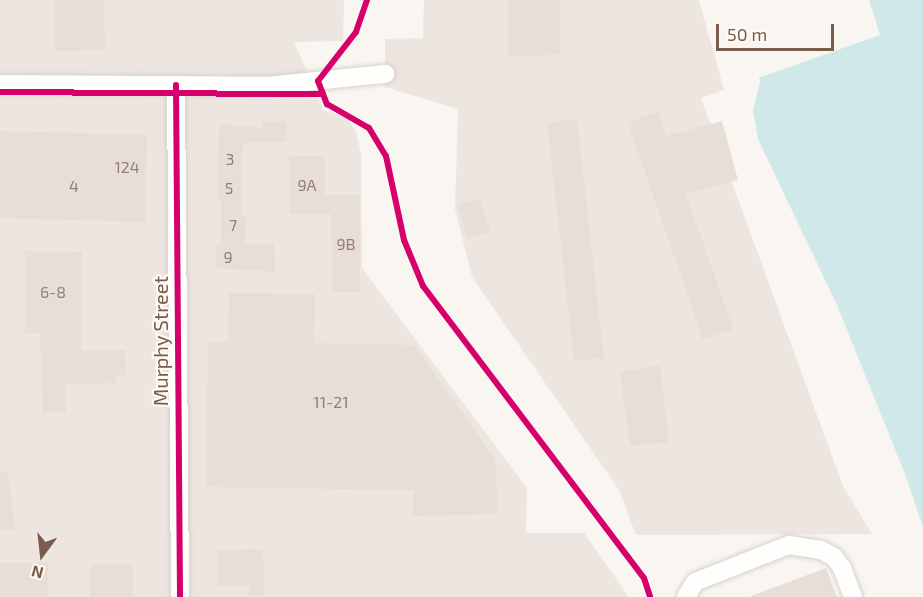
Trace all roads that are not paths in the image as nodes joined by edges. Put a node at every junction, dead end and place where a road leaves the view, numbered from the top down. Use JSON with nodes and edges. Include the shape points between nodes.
{"nodes":[{"id":1,"x":385,"y":74,"type":"dead end"},
{"id":2,"x":0,"y":84,"type":"edge"},
{"id":3,"x":176,"y":85,"type":"junction"},
{"id":4,"x":180,"y":597,"type":"edge"},
{"id":5,"x":686,"y":597,"type":"edge"},
{"id":6,"x":853,"y":597,"type":"edge"}],
"edges":[{"from":1,"to":3,"type":"street","via":[[266,86]]},
{"from":2,"to":3,"type":"street"},
{"from":3,"to":4,"type":"street","name":"Murphy Street"},
{"from":5,"to":6,"type":"street","via":[[695,582],[789,545],[821,550],[834,557]]}]}
